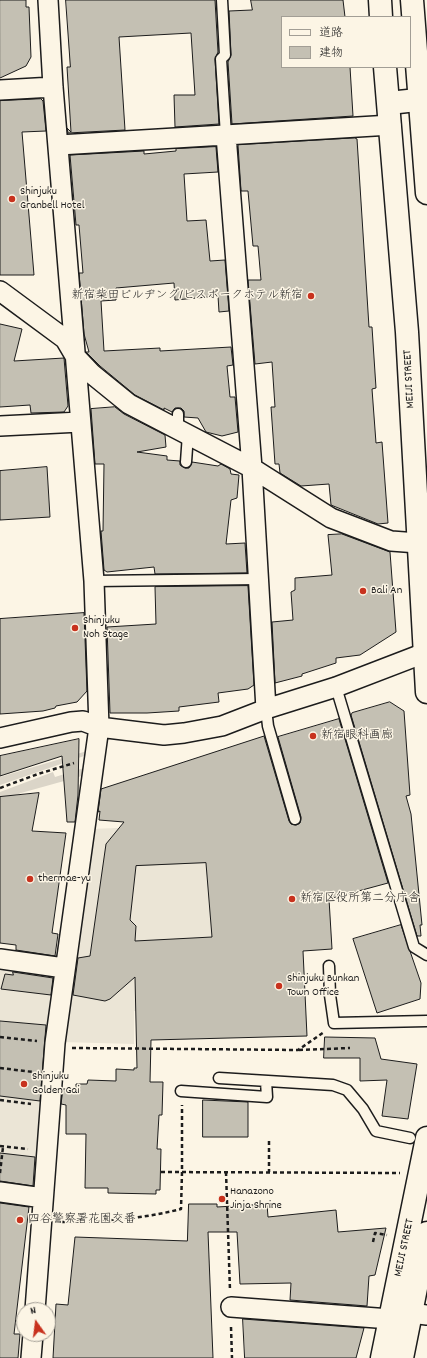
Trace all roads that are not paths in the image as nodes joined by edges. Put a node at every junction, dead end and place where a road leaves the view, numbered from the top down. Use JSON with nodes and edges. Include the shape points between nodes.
{"nodes":[{"id":1,"x":48,"y":0,"type":"edge"},
{"id":2,"x":222,"y":0,"type":"edge"},
{"id":3,"x":380,"y":0,"type":"edge"},
{"id":4,"x":412,"y":0,"type":"edge"},
{"id":5,"x":381,"y":16,"type":"edge"},
{"id":6,"x":385,"y":68,"type":"edge"},
{"id":7,"x":53,"y":87,"type":"junction"},
{"id":8,"x":0,"y":90,"type":"edge"},
{"id":9,"x":423,"y":100,"type":"edge"},
{"id":10,"x":389,"y":103,"type":"junction"},
{"id":11,"x":392,"y":125,"type":"junction"},
{"id":12,"x":226,"y":135,"type":"junction"},
{"id":13,"x":59,"y":145,"type":"junction"},
{"id":14,"x":427,"y":193,"type":"edge"},
{"id":15,"x":0,"y":291,"type":"edge"},
{"id":16,"x":75,"y":356,"type":"junction"},
{"id":17,"x":80,"y":422,"type":"junction"},
{"id":18,"x":0,"y":426,"type":"edge"},
{"id":19,"x":181,"y":426,"type":"junction"},
{"id":20,"x":186,"y":462,"type":"dead end"},
{"id":21,"x":252,"y":468,"type":"junction"},
{"id":22,"x":418,"y":543,"type":"junction"},
{"id":23,"x":258,"y":579,"type":"junction"},
{"id":24,"x":94,"y":581,"type":"junction"},
{"id":25,"x":426,"y":653,"type":"edge"},
{"id":26,"x":336,"y":687,"type":"junction"},
{"id":27,"x":427,"y":692,"type":"edge"},
{"id":28,"x":266,"y":708,"type":"junction"},
{"id":29,"x":99,"y":727,"type":"junction"},
{"id":30,"x":0,"y":738,"type":"edge"},
{"id":31,"x":295,"y":819,"type":"dead end"},
{"id":32,"x":427,"y":955,"type":"edge"},
{"id":33,"x":0,"y":959,"type":"edge"},
{"id":34,"x":329,"y":966,"type":"dead end"},
{"id":35,"x":64,"y":968,"type":"junction"},
{"id":36,"x":427,"y":1021,"type":"edge"},
{"id":37,"x":219,"y":1078,"type":"dead end"},
{"id":38,"x":266,"y":1081,"type":"junction"},
{"id":39,"x":181,"y":1091,"type":"road end"},
{"id":40,"x":418,"y":1138,"type":"edge"},
{"id":41,"x":0,"y":1192,"type":"edge"},
{"id":42,"x":42,"y":1198,"type":"junction"},
{"id":43,"x":427,"y":1233,"type":"edge"},
{"id":44,"x":36,"y":1302,"type":"edge"},
{"id":45,"x":230,"y":1307,"type":"road end"},
{"id":46,"x":419,"y":1314,"type":"edge"},
{"id":47,"x":390,"y":1319,"type":"junction"},
{"id":48,"x":32,"y":1342,"type":"edge"},
{"id":49,"x":30,"y":1358,"type":"edge"},
{"id":50,"x":382,"y":1358,"type":"edge"},
{"id":51,"x":402,"y":1358,"type":"edge"}],
"edges":[{"from":1,"to":7,"type":"street"},
{"from":2,"to":12,"type":"lane","via":[[225,55],[221,59]]},
{"from":3,"to":5,"type":"main road"},
{"from":4,"to":9,"type":"main road"},
{"from":6,"to":10,"type":"main road","name":"MEIJI STREET"},
{"from":7,"to":8,"type":"street"},
{"from":7,"to":13,"type":"street"},
{"from":9,"to":10,"type":"main road"},
{"from":9,"to":14,"type":"main road"},
{"from":10,"to":11,"type":"main road","name":"MEIJI STREET"},
{"from":11,"to":12,"type":"street"},
{"from":11,"to":22,"type":"main road","name":"MEIJI STREET","via":[[408,332]]},
{"from":12,"to":13,"type":"street"},
{"from":12,"to":21,"type":"street"},
{"from":13,"to":16,"type":"street"},
{"from":15,"to":16,"type":"street","via":[[65,339]]},
{"from":16,"to":17,"type":"street"},
{"from":16,"to":19,"type":"street","via":[[92,374],[129,404]]},
{"from":17,"to":18,"type":"street"},
{"from":17,"to":24,"type":"street"},
{"from":19,"to":20,"type":"lane"},
{"from":19,"to":21,"type":"street"},
{"from":21,"to":22,"type":"street","via":[[331,518],[391,541]]},
{"from":21,"to":23,"type":"street"},
{"from":22,"to":25,"type":"main road","name":"MEIJI STREET"},
{"from":23,"to":24,"type":"lane"},
{"from":23,"to":28,"type":"street"},
{"from":24,"to":29,"type":"street"},
{"from":25,"to":26,"type":"street"},
{"from":25,"to":27,"type":"main road","name":"MEIJI STREET"},
{"from":26,"to":28,"type":"street"},
{"from":26,"to":32,"type":"lane","via":[[414,947]]},
{"from":28,"to":29,"type":"street","via":[[222,726],[184,733],[164,735]]},
{"from":28,"to":31,"type":"lane","via":[[268,726]]},
{"from":29,"to":30,"type":"street","via":[[83,721],[71,722]]},
{"from":29,"to":35,"type":"street"},
{"from":33,"to":35,"type":"street"},
{"from":34,"to":36,"type":"lane","via":[[334,1023]]},
{"from":35,"to":42,"type":"street"},
{"from":37,"to":38,"type":"lane"},
{"from":38,"to":39,"type":"lane","via":[[267,1097]]},
{"from":38,"to":40,"type":"lane","via":[[333,1085],[347,1090],[363,1109],[376,1131]]},
{"from":40,"to":47,"type":"main road","name":"MEIJI STREET"},
{"from":41,"to":42,"type":"street"},
{"from":42,"to":44,"type":"street","via":[[41,1249]]},
{"from":43,"to":46,"type":"main road","name":"MEIJI STREET"},
{"from":45,"to":47,"type":"street"},
{"from":46,"to":51,"type":"main road","name":"MEIJI STREET"},
{"from":47,"to":50,"type":"main road","name":"MEIJI STREET"},
{"from":48,"to":49,"type":"street"}]}
